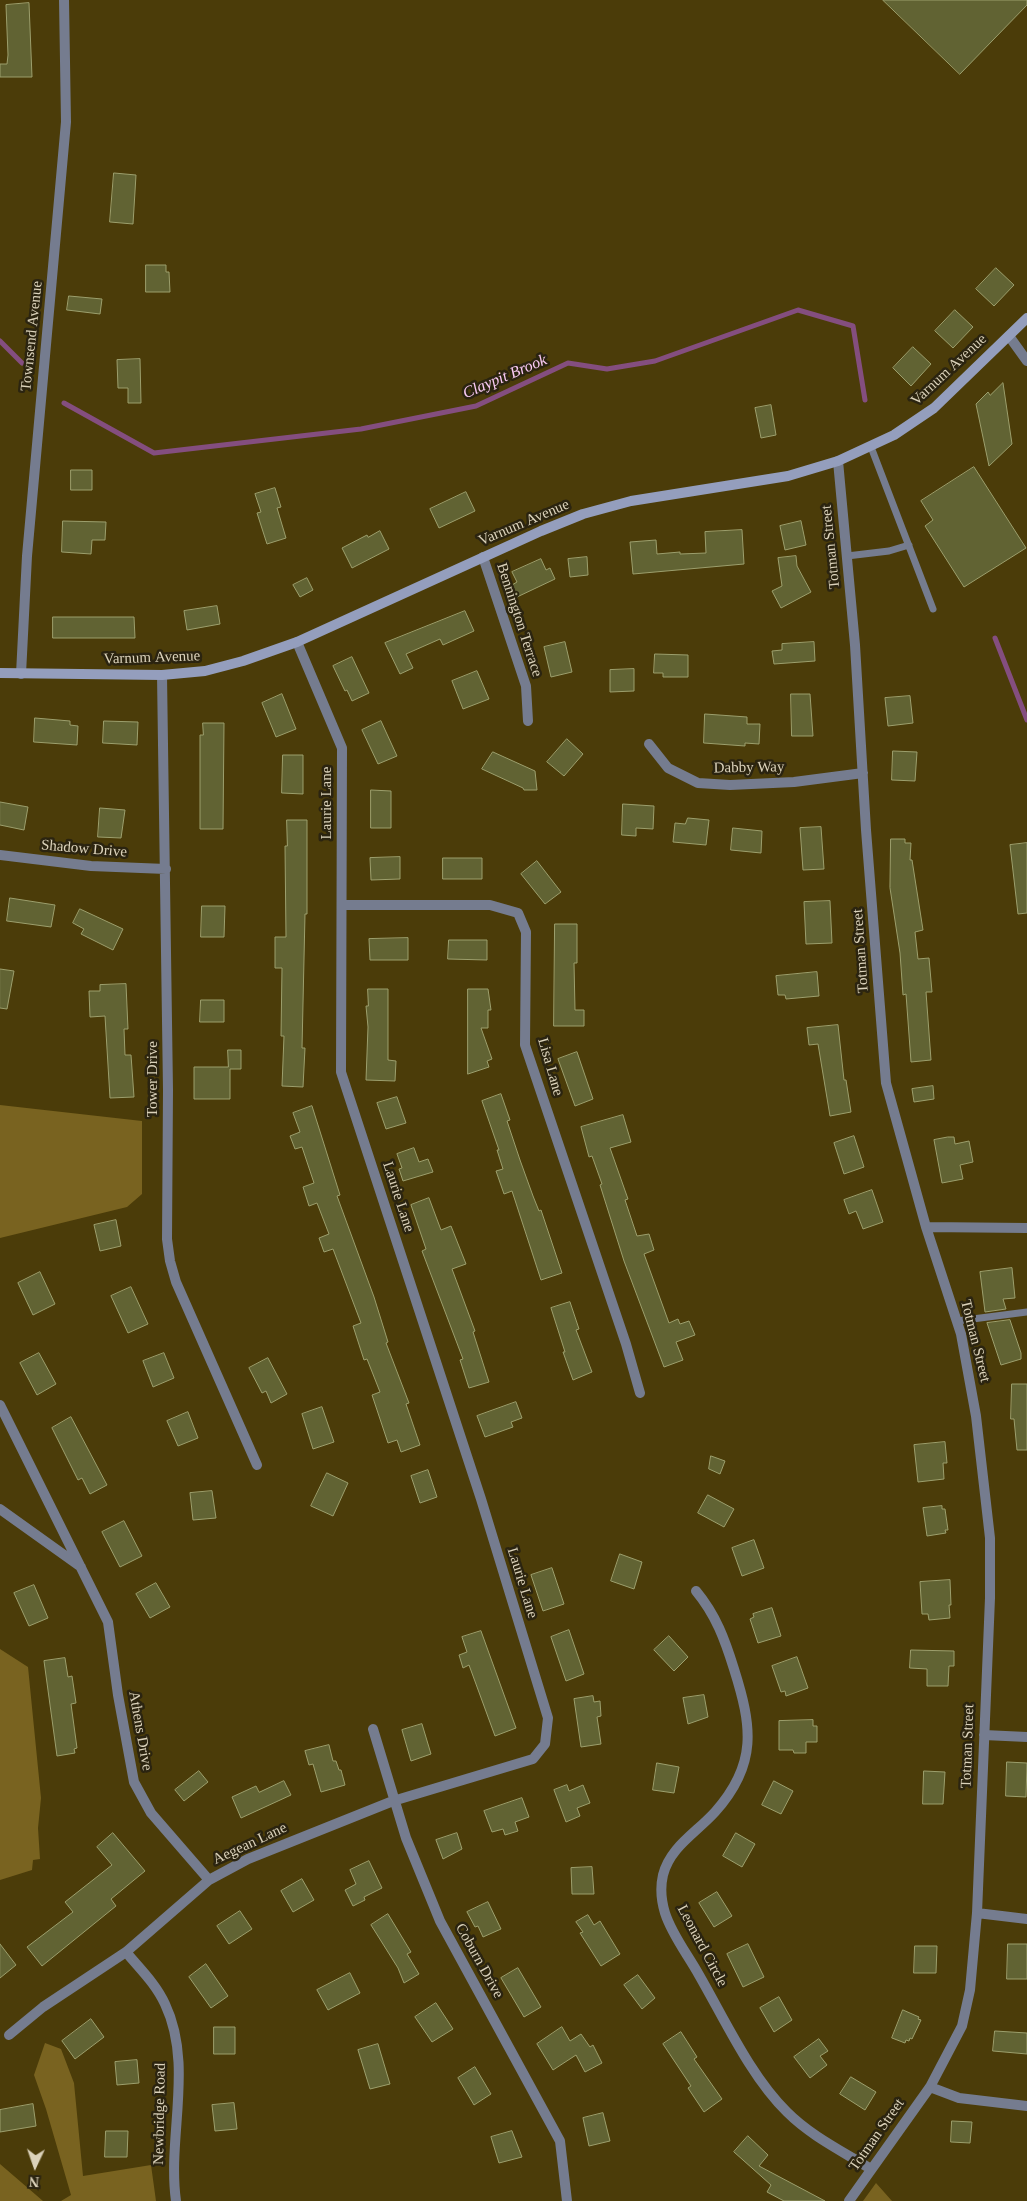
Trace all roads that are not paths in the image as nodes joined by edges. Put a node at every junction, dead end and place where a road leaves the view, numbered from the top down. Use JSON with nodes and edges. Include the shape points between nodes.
{"nodes":[{"id":1,"x":64,"y":0,"type":"edge"},
{"id":2,"x":1027,"y":318,"type":"edge"},
{"id":3,"x":1009,"y":336,"type":"junction"},
{"id":4,"x":1027,"y":360,"type":"edge"},
{"id":5,"x":871,"y":447,"type":"junction"},
{"id":6,"x":838,"y":462,"type":"junction"},
{"id":7,"x":909,"y":545,"type":"junction"},
{"id":8,"x":847,"y":556,"type":"junction"},
{"id":9,"x":482,"y":558,"type":"junction"},
{"id":10,"x":933,"y":609,"type":"dead end"},
{"id":11,"x":297,"y":642,"type":"junction"},
{"id":12,"x":0,"y":673,"type":"edge"},
{"id":13,"x":21,"y":674,"type":"junction"},
{"id":14,"x":162,"y":675,"type":"junction"},
{"id":15,"x":528,"y":721,"type":"dead end"},
{"id":16,"x":649,"y":744,"type":"dead end"},
{"id":17,"x":863,"y":773,"type":"junction"},
{"id":18,"x":0,"y":855,"type":"edge"},
{"id":19,"x":166,"y":869,"type":"junction"},
{"id":20,"x":342,"y":905,"type":"junction"},
{"id":21,"x":926,"y":1227,"type":"junction"},
{"id":22,"x":1027,"y":1228,"type":"edge"},
{"id":23,"x":1027,"y":1312,"type":"edge"},
{"id":24,"x":956,"y":1321,"type":"junction"},
{"id":25,"x":640,"y":1393,"type":"dead end"},
{"id":26,"x":0,"y":1405,"type":"edge"},
{"id":27,"x":258,"y":1465,"type":"dead end"},
{"id":28,"x":0,"y":1509,"type":"edge"},
{"id":29,"x":82,"y":1567,"type":"junction"},
{"id":30,"x":696,"y":1591,"type":"dead end"},
{"id":31,"x":373,"y":1729,"type":"dead end"},
{"id":32,"x":984,"y":1735,"type":"junction"},
{"id":33,"x":1027,"y":1737,"type":"edge"},
{"id":34,"x":540,"y":1750,"type":"joint"},
{"id":35,"x":395,"y":1800,"type":"junction"},
{"id":36,"x":209,"y":1880,"type":"junction"},
{"id":37,"x":977,"y":1913,"type":"junction"},
{"id":38,"x":1027,"y":1919,"type":"edge"},
{"id":39,"x":126,"y":1952,"type":"junction"},
{"id":40,"x":9,"y":2035,"type":"dead end"},
{"id":41,"x":930,"y":2086,"type":"junction"},
{"id":42,"x":1027,"y":2106,"type":"edge"},
{"id":43,"x":871,"y":2169,"type":"junction"},
{"id":44,"x":176,"y":2201,"type":"edge"},
{"id":45,"x":567,"y":2201,"type":"edge"},
{"id":46,"x":849,"y":2201,"type":"edge"}],
"edges":[{"from":1,"to":13,"type":"street","name":"Townsend Avenue","via":[[66,122],[27,556]]},
{"from":2,"to":3,"type":"main road","name":"Varnum Avenue"},
{"from":3,"to":4,"type":"street"},
{"from":3,"to":5,"type":"main road","name":"Varnum Avenue","via":[[934,408]]},
{"from":5,"to":6,"type":"main road","name":"Varnum Avenue"},
{"from":5,"to":7,"type":"lane"},
{"from":6,"to":8,"type":"street","name":"Totman Street"},
{"from":6,"to":9,"type":"main road","name":"Varnum Avenue","via":[[788,476],[631,501],[583,514]]},
{"from":7,"to":8,"type":"lane"},
{"from":7,"to":10,"type":"lane"},
{"from":8,"to":17,"type":"street","name":"Totman Street"},
{"from":9,"to":11,"type":"main road","name":"Varnum Avenue"},
{"from":9,"to":15,"type":"street","name":"Bennington Terrace","via":[[526,686]]},
{"from":11,"to":14,"type":"main road","name":"Varnum Avenue","via":[[205,671]]},
{"from":11,"to":20,"type":"street","name":"Laurie Lane","via":[[342,748]]},
{"from":12,"to":13,"type":"main road","name":"Varnum Avenue"},
{"from":13,"to":14,"type":"main road","name":"Varnum Avenue"},
{"from":14,"to":19,"type":"street","name":"Tower Drive"},
{"from":16,"to":17,"type":"street","name":"Dabby Way","via":[[668,768],[698,783],[794,782]]},
{"from":17,"to":21,"type":"street","name":"Totman Street","via":[[886,1083]]},
{"from":18,"to":19,"type":"street","name":"Shadow Drive","via":[[91,866]]},
{"from":19,"to":27,"type":"street","name":"Tower Drive","via":[[167,1217],[170,1261],[176,1282]]},
{"from":20,"to":25,"type":"street","name":"Lisa Lane","via":[[490,905],[518,913],[526,932],[525,1045]]},
{"from":20,"to":34,"type":"street","name":"Laurie Lane","via":[[341,1072],[481,1499],[548,1718],[545,1744]]},
{"from":21,"to":22,"type":"street"},
{"from":21,"to":24,"type":"street","name":"Totman Street"},
{"from":23,"to":24,"type":"lane"},
{"from":24,"to":32,"type":"street","name":"Totman Street","via":[[976,1416],[990,1538]]},
{"from":26,"to":29,"type":"street","name":"Athens Drive"},
{"from":28,"to":29,"type":"street","name":"Athens Drive"},
{"from":29,"to":36,"type":"street","name":"Athens Drive","via":[[108,1622],[134,1782],[151,1813]]},
{"from":30,"to":43,"type":"street","name":"Leonard Circle","via":[[714,1614],[723,1633],[745,1702],[748,1748],[745,1764],[733,1789],[667,1863],[661,1883],[665,1913],[769,2093],[806,2129]]},
{"from":31,"to":35,"type":"street","name":"Coburn Drive"},
{"from":32,"to":33,"type":"street"},
{"from":32,"to":37,"type":"street","name":"Totman Street"},
{"from":34,"to":35,"type":"street","name":"Aegean Lane","via":[[533,1759]]},
{"from":35,"to":36,"type":"street","name":"Aegean Lane","via":[[248,1859]]},
{"from":35,"to":45,"type":"street","name":"Coburn Drive","via":[[406,1838],[440,1921],[560,2140]]},
{"from":36,"to":39,"type":"street","name":"Aegean Lane"},
{"from":37,"to":38,"type":"street"},
{"from":37,"to":41,"type":"street","name":"Totman Street","via":[[970,1990],[962,2026]]},
{"from":39,"to":40,"type":"street","name":"Aegean Lane","via":[[43,2007]]},
{"from":39,"to":44,"type":"street","name":"Newbridge Road","via":[[153,1983],[172,2024],[178,2079],[173,2157]]},
{"from":41,"to":42,"type":"street","via":[[959,2098]]},
{"from":41,"to":43,"type":"street","name":"Totman Street"},
{"from":43,"to":46,"type":"street","name":"Totman Street"}]}
